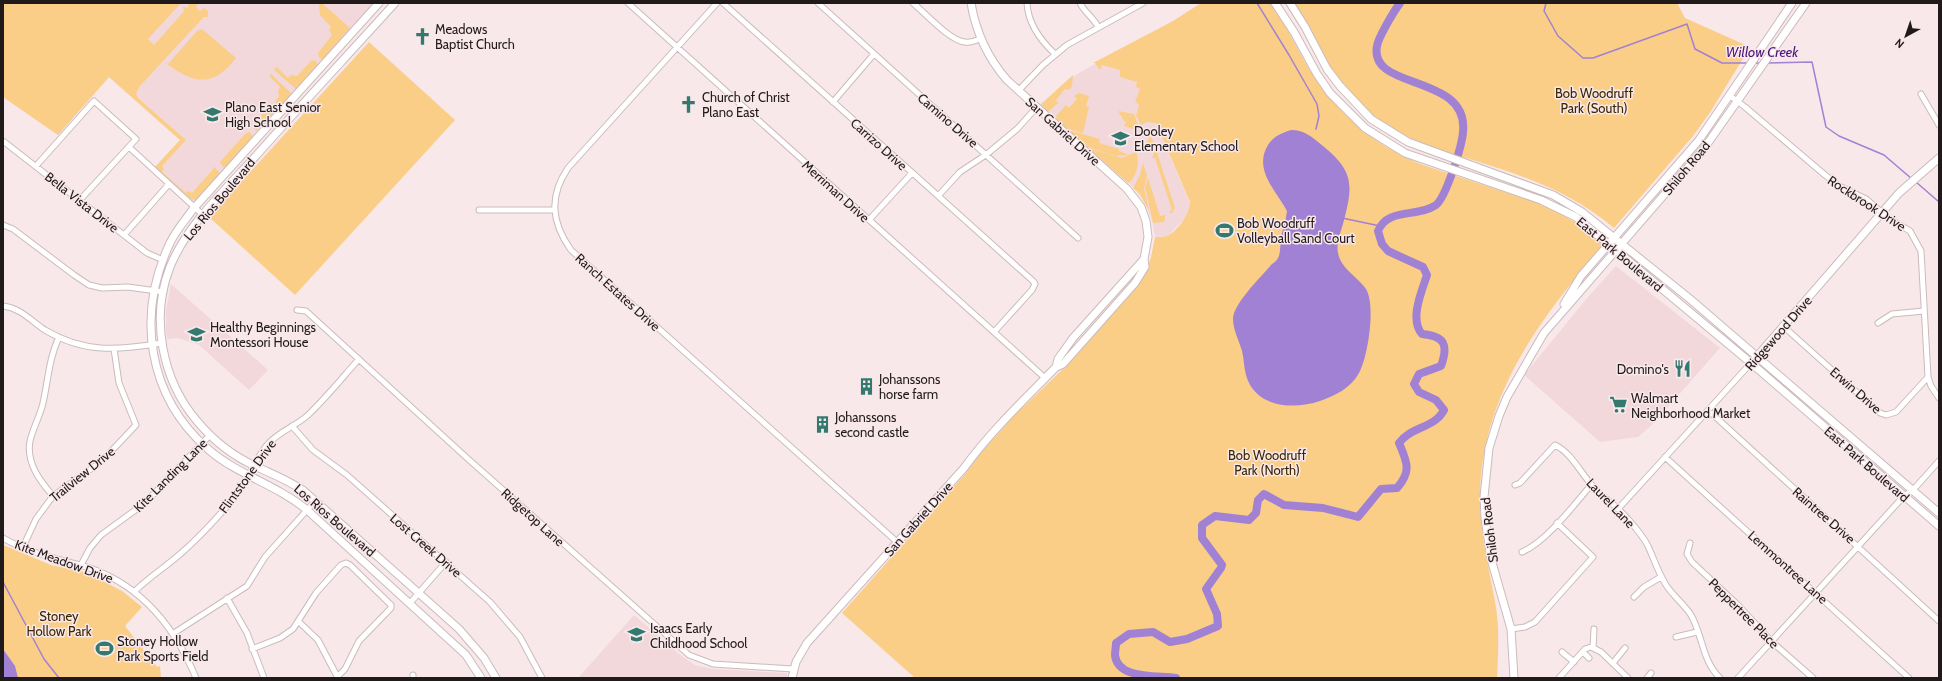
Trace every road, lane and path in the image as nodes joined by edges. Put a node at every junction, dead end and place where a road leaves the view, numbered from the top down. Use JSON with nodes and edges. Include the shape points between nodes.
{"nodes":[{"id":1,"x":379,"y":3,"type":"edge"},
{"id":2,"x":394,"y":3,"type":"edge"},
{"id":3,"x":628,"y":3,"type":"edge"},
{"id":4,"x":717,"y":3,"type":"edge"},
{"id":5,"x":723,"y":3,"type":"edge"},
{"id":6,"x":818,"y":3,"type":"edge"},
{"id":7,"x":913,"y":3,"type":"edge"},
{"id":8,"x":971,"y":3,"type":"edge"},
{"id":9,"x":1027,"y":3,"type":"edge"},
{"id":10,"x":1080,"y":3,"type":"edge"},
{"id":11,"x":1144,"y":3,"type":"edge"},
{"id":12,"x":1275,"y":3,"type":"edge"},
{"id":13,"x":1290,"y":3,"type":"edge"},
{"id":14,"x":1792,"y":3,"type":"edge"},
{"id":15,"x":1806,"y":3,"type":"edge"},
{"id":16,"x":1098,"y":27,"type":"junction"},
{"id":17,"x":980,"y":39,"type":"junction"},
{"id":18,"x":676,"y":47,"type":"junction"},
{"id":19,"x":874,"y":54,"type":"junction"},
{"id":20,"x":1055,"y":54,"type":"junction"},
{"id":21,"x":1018,"y":91,"type":"junction"},
{"id":22,"x":1921,"y":94,"type":"dead end"},
{"id":23,"x":1729,"y":95,"type":"junction"},
{"id":24,"x":1737,"y":101,"type":"junction"},
{"id":25,"x":833,"y":102,"type":"junction"},
{"id":26,"x":1036,"y":108,"type":"junction"},
{"id":27,"x":1939,"y":125,"type":"edge"},
{"id":28,"x":3,"y":141,"type":"edge"},
{"id":29,"x":129,"y":146,"type":"junction"},
{"id":30,"x":987,"y":154,"type":"junction"},
{"id":31,"x":1939,"y":158,"type":"edge"},
{"id":32,"x":36,"y":166,"type":"junction"},
{"id":33,"x":912,"y":173,"type":"junction"},
{"id":34,"x":169,"y":184,"type":"junction"},
{"id":35,"x":939,"y":195,"type":"junction"},
{"id":36,"x":79,"y":201,"type":"junction"},
{"id":37,"x":194,"y":208,"type":"junction"},
{"id":38,"x":479,"y":210,"type":"dead end"},
{"id":39,"x":554,"y":210,"type":"junction"},
{"id":40,"x":1882,"y":214,"type":"junction"},
{"id":41,"x":203,"y":215,"type":"junction"},
{"id":42,"x":869,"y":220,"type":"junction"},
{"id":43,"x":3,"y":225,"type":"edge"},
{"id":44,"x":124,"y":235,"type":"junction"},
{"id":45,"x":1615,"y":236,"type":"junction"},
{"id":46,"x":1078,"y":238,"type":"dead end"},
{"id":47,"x":1622,"y":242,"type":"junction"},
{"id":48,"x":1609,"y":243,"type":"junction"},
{"id":49,"x":1616,"y":249,"type":"junction"},
{"id":50,"x":163,"y":260,"type":"junction"},
{"id":51,"x":154,"y":290,"type":"junction"},
{"id":52,"x":164,"y":292,"type":"junction"},
{"id":53,"x":3,"y":306,"type":"edge"},
{"id":54,"x":297,"y":310,"type":"dead end"},
{"id":55,"x":1924,"y":311,"type":"junction"},
{"id":56,"x":1552,"y":323,"type":"junction"},
{"id":57,"x":1878,"y":323,"type":"dead end"},
{"id":58,"x":1783,"y":326,"type":"junction"},
{"id":59,"x":994,"y":332,"type":"junction"},
{"id":60,"x":59,"y":337,"type":"junction"},
{"id":61,"x":162,"y":343,"type":"junction"},
{"id":62,"x":151,"y":345,"type":"junction"},
{"id":63,"x":114,"y":349,"type":"junction"},
{"id":64,"x":1757,"y":356,"type":"junction"},
{"id":65,"x":359,"y":359,"type":"junction"},
{"id":66,"x":1751,"y":364,"type":"junction"},
{"id":67,"x":1928,"y":377,"type":"junction"},
{"id":68,"x":1045,"y":378,"type":"junction"},
{"id":69,"x":1939,"y":398,"type":"edge"},
{"id":70,"x":1708,"y":410,"type":"junction"},
{"id":71,"x":292,"y":426,"type":"junction"},
{"id":72,"x":210,"y":435,"type":"junction"},
{"id":73,"x":203,"y":443,"type":"junction"},
{"id":74,"x":1665,"y":457,"type":"junction"},
{"id":75,"x":1939,"y":461,"type":"edge"},
{"id":76,"x":254,"y":465,"type":"junction"},
{"id":77,"x":250,"y":476,"type":"junction"},
{"id":78,"x":1591,"y":485,"type":"junction"},
{"id":79,"x":1515,"y":486,"type":"dead end"},
{"id":80,"x":1913,"y":490,"type":"junction"},
{"id":81,"x":53,"y":496,"type":"junction"},
{"id":82,"x":1904,"y":496,"type":"junction"},
{"id":83,"x":315,"y":501,"type":"junction"},
{"id":84,"x":1618,"y":509,"type":"junction"},
{"id":85,"x":307,"y":510,"type":"junction"},
{"id":86,"x":1939,"y":513,"type":"edge"},
{"id":87,"x":1557,"y":523,"type":"junction"},
{"id":88,"x":1939,"y":526,"type":"edge"},
{"id":89,"x":3,"y":538,"type":"edge"},
{"id":90,"x":897,"y":542,"type":"junction"},
{"id":91,"x":1690,"y":543,"type":"dead end"},
{"id":92,"x":1858,"y":545,"type":"junction"},
{"id":93,"x":23,"y":547,"type":"junction"},
{"id":94,"x":1522,"y":552,"type":"dead end"},
{"id":95,"x":446,"y":562,"type":"junction"},
{"id":96,"x":81,"y":565,"type":"junction"},
{"id":97,"x":1661,"y":577,"type":"junction"},
{"id":98,"x":134,"y":592,"type":"junction"},
{"id":99,"x":1816,"y":593,"type":"junction"},
{"id":100,"x":418,"y":594,"type":"junction"},
{"id":101,"x":1634,"y":597,"type":"dead end"},
{"id":102,"x":227,"y":598,"type":"junction"},
{"id":103,"x":410,"y":603,"type":"junction"},
{"id":104,"x":1939,"y":620,"type":"edge"},
{"id":105,"x":299,"y":622,"type":"junction"},
{"id":106,"x":1511,"y":629,"type":"junction"},
{"id":107,"x":1594,"y":629,"type":"dead end"},
{"id":108,"x":1697,"y":632,"type":"junction"},
{"id":109,"x":174,"y":633,"type":"junction"},
{"id":110,"x":1676,"y":637,"type":"dead end"},
{"id":111,"x":1772,"y":642,"type":"junction"},
{"id":112,"x":1593,"y":648,"type":"junction"},
{"id":113,"x":1625,"y":648,"type":"dead end"},
{"id":114,"x":252,"y":649,"type":"junction"},
{"id":115,"x":1562,"y":652,"type":"dead end"},
{"id":116,"x":1583,"y":652,"type":"junction"},
{"id":117,"x":1590,"y":658,"type":"dead end"},
{"id":118,"x":1574,"y":662,"type":"junction"},
{"id":119,"x":1613,"y":663,"type":"junction"},
{"id":120,"x":793,"y":669,"type":"junction"},
{"id":121,"x":1651,"y":673,"type":"dead end"},
{"id":122,"x":338,"y":677,"type":"edge"},
{"id":123,"x":1563,"y":677,"type":"edge"},
{"id":124,"x":196,"y":678,"type":"edge"},
{"id":125,"x":264,"y":678,"type":"edge"},
{"id":126,"x":482,"y":678,"type":"edge"},
{"id":127,"x":496,"y":678,"type":"edge"},
{"id":128,"x":542,"y":678,"type":"edge"},
{"id":129,"x":792,"y":678,"type":"edge"},
{"id":130,"x":1514,"y":678,"type":"edge"},
{"id":131,"x":1628,"y":678,"type":"edge"},
{"id":132,"x":1647,"y":678,"type":"edge"},
{"id":133,"x":1720,"y":678,"type":"edge"},
{"id":134,"x":1738,"y":678,"type":"edge"},
{"id":135,"x":1813,"y":678,"type":"edge"},
{"id":136,"x":1909,"y":678,"type":"edge"}],
"edges":[{"from":1,"to":37,"type":"main road","name":"Los Rios Boulevard"},
{"from":2,"to":41,"type":"main road","name":"Los Rios Boulevard"},
{"from":3,"to":18,"type":"street","name":"Merriman Drive"},
{"from":4,"to":18,"type":"street","name":"Ranch Estates Drive"},
{"from":5,"to":25,"type":"street","name":"Carrizo Drive"},
{"from":6,"to":19,"type":"street","name":"Camino Drive"},
{"from":7,"to":17,"type":"street","via":[[951,37],[965,42]]},
{"from":8,"to":17,"type":"main road","name":"San Gabriel Drive"},
{"from":9,"to":20,"type":"street","via":[[1030,19],[1036,30]]},
{"from":10,"to":16,"type":"street"},
{"from":11,"to":16,"type":"street"},
{"from":12,"to":48,"type":"main road","name":"East Park Boulevard","via":[[1291,26],[1317,74],[1348,112],[1382,141],[1433,164],[1559,208],[1576,217]]},
{"from":13,"to":45,"type":"main road","name":"East Park Boulevard","via":[[1327,69],[1355,103],[1388,131],[1436,153],[1553,195]]},
{"from":14,"to":23,"type":"main road","name":"Shiloh Road"},
{"from":15,"to":24,"type":"main road","name":"Shiloh Road"},
{"from":16,"to":20,"type":"street"},
{"from":17,"to":21,"type":"main road","name":"San Gabriel Drive","via":[[995,67]]},
{"from":18,"to":39,"type":"street","name":"Ranch Estates Drive","via":[[568,168],[558,187]]},
{"from":18,"to":42,"type":"street","name":"Merriman Drive"},
{"from":19,"to":25,"type":"street"},
{"from":19,"to":30,"type":"street","name":"Camino Drive"},
{"from":20,"to":21,"type":"street"},
{"from":21,"to":26,"type":"main road","name":"San Gabriel Drive"},
{"from":22,"to":27,"type":"street"},
{"from":23,"to":24,"type":"street","name":"Rockbrook Drive"},
{"from":23,"to":45,"type":"main road","name":"Shiloh Road","via":[[1699,140]]},
{"from":24,"to":40,"type":"street","name":"Rockbrook Drive","via":[[1825,175],[1866,199]]},
{"from":24,"to":47,"type":"main road","name":"Shiloh Road","via":[[1699,154]]},
{"from":25,"to":33,"type":"street","name":"Carrizo Drive"},
{"from":26,"to":30,"type":"street","via":[[1017,130]]},
{"from":26,"to":68,"type":"main road","name":"San Gabriel Drive","via":[[1127,189],[1137,200],[1148,228],[1148,244],[1144,259],[1073,338],[1058,359],[1056,367]]},
{"from":28,"to":32,"type":"street","name":"Bella Vista Drive"},
{"from":29,"to":32,"type":"street","via":[[136,139],[94,101]]},
{"from":29,"to":34,"type":"street"},
{"from":29,"to":36,"type":"street"},
{"from":30,"to":35,"type":"street","via":[[960,172]]},
{"from":30,"to":46,"type":"street","name":"Camino Drive"},
{"from":31,"to":40,"type":"main road","name":"Ridgewood Drive","via":[[1911,182]]},
{"from":32,"to":36,"type":"street","name":"Bella Vista Drive"},
{"from":33,"to":35,"type":"street","name":"Carrizo Drive"},
{"from":33,"to":42,"type":"street"},
{"from":34,"to":37,"type":"street"},
{"from":34,"to":44,"type":"street"},
{"from":35,"to":59,"type":"street","name":"Carrizo Drive","via":[[1035,284]]},
{"from":36,"to":44,"type":"street","name":"Bella Vista Drive"},
{"from":37,"to":41,"type":"street"},
{"from":37,"to":50,"type":"main road","name":"Los Rios Boulevard","via":[[171,242]]},
{"from":38,"to":39,"type":"street"},
{"from":39,"to":90,"type":"street","name":"Ranch Estates Drive","via":[[559,232],[571,250]]},
{"from":40,"to":55,"type":"street","name":"Rockbrook Drive","via":[[1910,231],[1918,243],[1921,250]]},
{"from":40,"to":58,"type":"main road","name":"Ridgewood Drive"},
{"from":41,"to":52,"type":"main road","name":"Los Rios Boulevard","via":[[184,239],[173,262]]},
{"from":42,"to":59,"type":"street","name":"Merriman Drive"},
{"from":43,"to":51,"type":"street","via":[[13,229],[89,284],[102,288]]},
{"from":44,"to":50,"type":"street","name":"Bella Vista Drive","via":[[147,253]]},
{"from":45,"to":47,"type":"main road","name":"East Park Boulevard"},
{"from":45,"to":48,"type":"main road","name":"Shiloh Road"},
{"from":47,"to":49,"type":"main road","name":"Shiloh Road"},
{"from":47,"to":64,"type":"main road","name":"East Park Boulevard"},
{"from":48,"to":49,"type":"main road","name":"East Park Boulevard"},
{"from":48,"to":56,"type":"main road","name":"Shiloh Road","via":[[1581,276]]},
{"from":49,"to":56,"type":"main road","name":"Shiloh Road"},
{"from":49,"to":66,"type":"main road","name":"East Park Boulevard"},
{"from":50,"to":51,"type":"main road","name":"Los Rios Boulevard"},
{"from":51,"to":52,"type":"street"},
{"from":51,"to":62,"type":"main road","name":"Los Rios Boulevard","via":[[150,315]]},
{"from":52,"to":61,"type":"main road","name":"Los Rios Boulevard","via":[[160,313]]},
{"from":53,"to":60,"type":"street","via":[[19,310],[42,328]]},
{"from":54,"to":65,"type":"street","name":"Ridgetop Lane","via":[[306,311]]},
{"from":55,"to":57,"type":"street","via":[[1892,314]]},
{"from":55,"to":67,"type":"street","name":"Rockbrook Drive"},
{"from":56,"to":106,"type":"main road","name":"Shiloh Road","via":[[1506,397],[1495,429],[1486,471],[1485,518],[1491,559]]},
{"from":58,"to":64,"type":"main road","name":"Ridgewood Drive"},
{"from":58,"to":67,"type":"street","name":"Erwin Drive","via":[[1880,413],[1886,415],[1896,412]]},
{"from":59,"to":68,"type":"street","name":"Merriman Drive"},
{"from":60,"to":63,"type":"street","via":[[86,347]]},
{"from":60,"to":81,"type":"street","via":[[53,351],[43,404],[29,448],[33,468]]},
{"from":61,"to":62,"type":"street"},
{"from":61,"to":72,"type":"main road","name":"Los Rios Boulevard","via":[[176,389],[186,407]]},
{"from":62,"to":63,"type":"street"},
{"from":62,"to":73,"type":"main road","name":"Los Rios Boulevard","via":[[165,390],[182,419]]},
{"from":63,"to":81,"type":"street","name":"Trailview Drive","via":[[119,383],[136,426],[102,461]]},
{"from":64,"to":66,"type":"main road","name":"Ridgewood Drive"},
{"from":64,"to":80,"type":"main road","name":"East Park Boulevard"},
{"from":65,"to":71,"type":"street","name":"Flintstone Drive","via":[[309,414]]},
{"from":65,"to":120,"type":"street","name":"Ridgetop Lane","via":[[689,655],[713,664]]},
{"from":66,"to":70,"type":"street","name":"Ridgewood Drive"},
{"from":66,"to":82,"type":"main road","name":"East Park Boulevard"},
{"from":67,"to":69,"type":"street","name":"Rockbrook Drive"},
{"from":68,"to":90,"type":"main road","name":"San Gabriel Drive","via":[[1008,414],[964,468]]},
{"from":70,"to":74,"type":"street","name":"Ridgewood Drive"},
{"from":70,"to":92,"type":"street","name":"Raintree Drive"},
{"from":71,"to":76,"type":"street","name":"Flintstone Drive","via":[[268,443]]},
{"from":71,"to":95,"type":"street","name":"Lost Creek Drive","via":[[313,450],[347,475]]},
{"from":72,"to":73,"type":"street","name":"Kite Landing Lane"},
{"from":72,"to":76,"type":"main road","name":"Los Rios Boulevard"},
{"from":73,"to":77,"type":"main road","name":"Los Rios Boulevard","via":[[223,460]]},
{"from":73,"to":96,"type":"street","name":"Kite Landing Lane","via":[[145,503],[101,535]]},
{"from":74,"to":84,"type":"street","name":"Ridgewood Drive"},
{"from":74,"to":99,"type":"street","name":"Lemmontree Lane"},
{"from":75,"to":80,"type":"street"},
{"from":76,"to":77,"type":"street","name":"Flintstone Drive"},
{"from":76,"to":83,"type":"main road","name":"Los Rios Boulevard","via":[[291,482]]},
{"from":77,"to":85,"type":"main road","name":"Los Rios Boulevard","via":[[286,494]]},
{"from":77,"to":98,"type":"street","name":"Flintstone Drive","via":[[236,496],[204,531]]},
{"from":78,"to":79,"type":"street","name":"Laurel Lane","via":[[1560,447],[1555,446]]},
{"from":78,"to":84,"type":"street","name":"Laurel Lane"},
{"from":78,"to":87,"type":"street"},
{"from":80,"to":82,"type":"street"},
{"from":80,"to":86,"type":"main road","name":"East Park Boulevard"},
{"from":81,"to":93,"type":"street","name":"Trailview Drive","via":[[36,519]]},
{"from":82,"to":88,"type":"main road","name":"East Park Boulevard"},
{"from":82,"to":92,"type":"street"},
{"from":83,"to":85,"type":"street"},
{"from":83,"to":100,"type":"main road","name":"Los Rios Boulevard"},
{"from":84,"to":97,"type":"street","name":"Laurel Lane","via":[[1647,544]]},
{"from":85,"to":102,"type":"street","via":[[265,557],[247,586]]},
{"from":85,"to":103,"type":"main road","name":"Los Rios Boulevard"},
{"from":87,"to":94,"type":"street","via":[[1532,548]]},
{"from":87,"to":106,"type":"street","via":[[1593,557],[1535,622]]},
{"from":89,"to":93,"type":"street","name":"Kite Meadow Drive"},
{"from":90,"to":120,"type":"main road","name":"San Gabriel Drive","via":[[807,643]]},
{"from":91,"to":111,"type":"street","name":"Peppertree Place","via":[[1688,554],[1692,562],[1738,605]]},
{"from":92,"to":99,"type":"street"},
{"from":92,"to":104,"type":"street","name":"Raintree Drive"},
{"from":93,"to":96,"type":"street","name":"Kite Meadow Drive"},
{"from":95,"to":100,"type":"street"},
{"from":95,"to":128,"type":"street","name":"Lost Creek Drive","via":[[505,618],[520,637]]},
{"from":96,"to":98,"type":"street","name":"Kite Meadow Drive","via":[[110,577]]},
{"from":97,"to":101,"type":"street","via":[[1644,587]]},
{"from":97,"to":108,"type":"street","name":"Laurel Lane","via":[[1691,617]]},
{"from":98,"to":109,"type":"street","name":"Kite Meadow Drive","via":[[152,607]]},
{"from":99,"to":111,"type":"street"},
{"from":99,"to":136,"type":"street","name":"Lemmontree Lane"},
{"from":100,"to":103,"type":"street"},
{"from":100,"to":127,"type":"main road","name":"Los Rios Boulevard","via":[[472,643]]},
{"from":102,"to":109,"type":"street"},
{"from":102,"to":114,"type":"street","via":[[247,633]]},
{"from":103,"to":126,"type":"main road","name":"Los Rios Boulevard","via":[[466,655]]},
{"from":105,"to":114,"type":"street","via":[[280,638]]},
{"from":105,"to":122,"type":"street","via":[[318,640]]},
{"from":105,"to":122,"type":"street","via":[[316,593],[341,565],[346,563],[392,605],[360,641]]},
{"from":106,"to":130,"type":"main road","name":"Shiloh Road"},
{"from":107,"to":112,"type":"street"},
{"from":108,"to":110,"type":"street"},
{"from":108,"to":133,"type":"street","name":"Laurel Lane","via":[[1708,663]]},
{"from":109,"to":124,"type":"street","name":"Kite Meadow Drive"},
{"from":111,"to":134,"type":"street"},
{"from":111,"to":135,"type":"street","name":"Peppertree Place"},
{"from":112,"to":116,"type":"street","via":[[1587,648]]},
{"from":112,"to":119,"type":"street"},
{"from":113,"to":119,"type":"street"},
{"from":114,"to":125,"type":"street"},
{"from":115,"to":118,"type":"street"},
{"from":116,"to":117,"type":"street"},
{"from":116,"to":118,"type":"street"},
{"from":118,"to":123,"type":"street"},
{"from":119,"to":131,"type":"street"},
{"from":120,"to":129,"type":"main road","name":"San Gabriel Drive"},
{"from":121,"to":132,"type":"street"}]}
